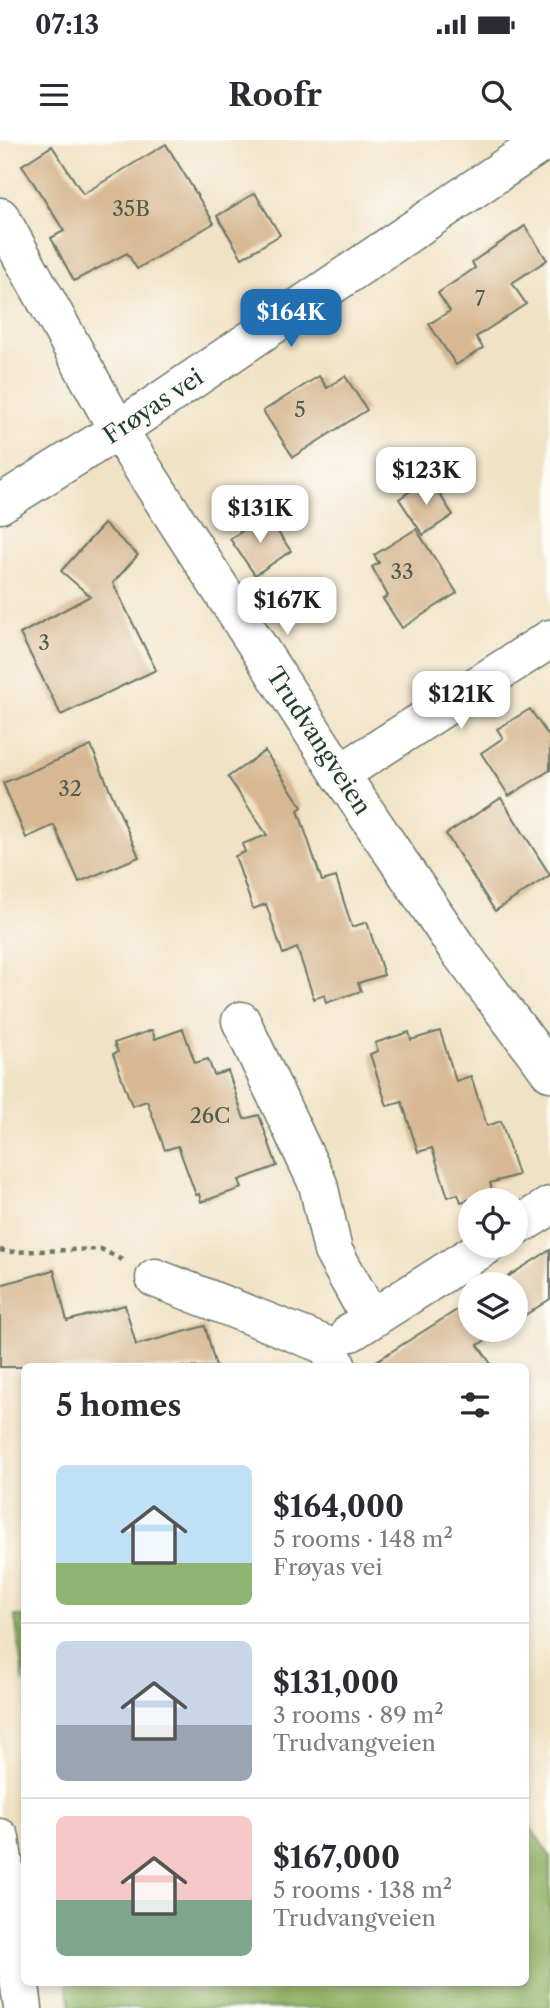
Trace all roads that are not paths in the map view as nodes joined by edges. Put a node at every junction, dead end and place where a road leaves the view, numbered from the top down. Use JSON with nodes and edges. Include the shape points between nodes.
{"nodes":[{"id":1,"x":546,"y":140,"type":"edge"},
{"id":2,"x":0,"y":217,"type":"edge"},
{"id":3,"x":118,"y":430,"type":"junction"},
{"id":4,"x":0,"y":504,"type":"edge"},
{"id":5,"x":550,"y":639,"type":"edge"},
{"id":6,"x":340,"y":774,"type":"junction"},
{"id":7,"x":241,"y":1021,"type":"dead end"},
{"id":8,"x":550,"y":1072,"type":"edge"},
{"id":9,"x":550,"y":1206,"type":"edge"},
{"id":10,"x":528,"y":1220,"type":"edge"},
{"id":11,"x":467,"y":1258,"type":"edge"},
{"id":12,"x":155,"y":1278,"type":"road end"},
{"id":13,"x":371,"y":1319,"type":"junction"},
{"id":14,"x":332,"y":1356,"type":"edge"},
{"id":15,"x":0,"y":1838,"type":"edge"},
{"id":16,"x":23,"y":2008,"type":"edge"}],
"edges":[{"from":1,"to":3,"type":"street","name":"Frøyas vei"},
{"from":2,"to":3,"type":"street","name":"Trudvangveien"},
{"from":3,"to":4,"type":"street","name":"Frøyas vei"},
{"from":3,"to":6,"type":"street","name":"Trudvangveien"},
{"from":5,"to":6,"type":"street"},
{"from":6,"to":8,"type":"street","name":"Trudvangveien","via":[[457,948]]},
{"from":7,"to":13,"type":"street","via":[[318,1184],[333,1251]]},
{"from":9,"to":10,"type":"street"},
{"from":11,"to":13,"type":"street"},
{"from":12,"to":14,"type":"street"},
{"from":13,"to":14,"type":"street"},
{"from":15,"to":16,"type":"street"}]}
